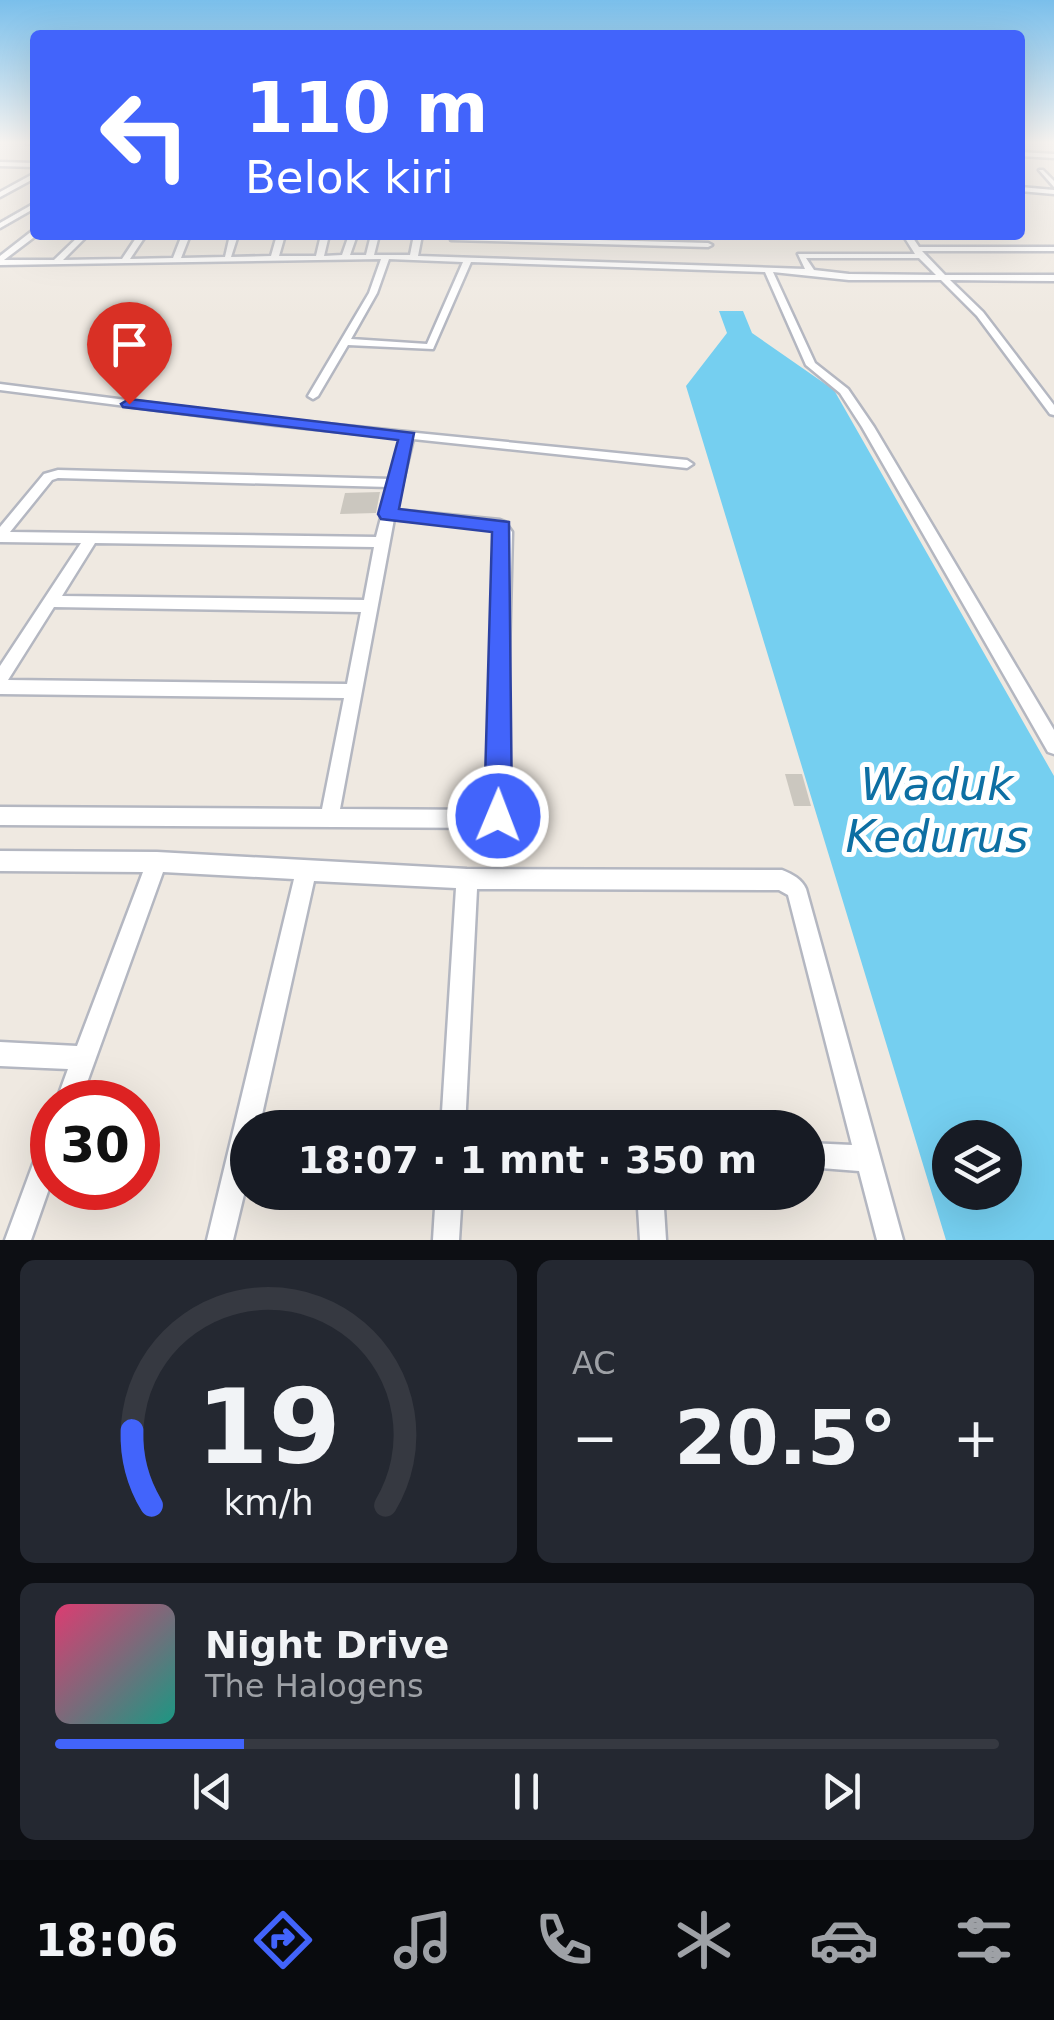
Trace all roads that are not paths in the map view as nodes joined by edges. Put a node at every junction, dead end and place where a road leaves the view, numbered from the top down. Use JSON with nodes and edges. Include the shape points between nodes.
{"nodes":[{"id":1,"x":30,"y":207,"type":"edge"},
{"id":2,"x":0,"y":226,"type":"edge"},
{"id":3,"x":30,"y":237,"type":"edge"},
{"id":4,"x":79,"y":240,"type":"edge"},
{"id":5,"x":139,"y":240,"type":"edge"},
{"id":6,"x":184,"y":240,"type":"edge"},
{"id":7,"x":233,"y":240,"type":"edge"},
{"id":8,"x":280,"y":240,"type":"edge"},
{"id":9,"x":324,"y":240,"type":"edge"},
{"id":10,"x":351,"y":240,"type":"edge"},
{"id":11,"x":374,"y":240,"type":"edge"},
{"id":12,"x":417,"y":240,"type":"edge"},
{"id":13,"x":453,"y":240,"type":"edge"},
{"id":14,"x":705,"y":240,"type":"edge"},
{"id":15,"x":911,"y":240,"type":"edge"},
{"id":16,"x":1054,"y":249,"type":"edge"},
{"id":17,"x":919,"y":252,"type":"junction"},
{"id":18,"x":228,"y":256,"type":"junction"},
{"id":19,"x":275,"y":256,"type":"junction"},
{"id":20,"x":370,"y":257,"type":"junction"},
{"id":21,"x":386,"y":257,"type":"junction"},
{"id":22,"x":177,"y":258,"type":"junction"},
{"id":23,"x":319,"y":258,"type":"junction"},
{"id":24,"x":344,"y":258,"type":"junction"},
{"id":25,"x":126,"y":259,"type":"junction"},
{"id":26,"x":413,"y":259,"type":"junction"},
{"id":27,"x":58,"y":260,"type":"junction"},
{"id":28,"x":0,"y":261,"type":"edge"},
{"id":29,"x":448,"y":261,"type":"junction"},
{"id":30,"x":467,"y":262,"type":"junction"},
{"id":31,"x":715,"y":269,"type":"junction"},
{"id":32,"x":768,"y":270,"type":"junction"},
{"id":33,"x":810,"y":271,"type":"junction"},
{"id":34,"x":942,"y":276,"type":"junction"},
{"id":35,"x":1054,"y":278,"type":"edge"},
{"id":36,"x":344,"y":342,"type":"junction"},
{"id":37,"x":0,"y":388,"type":"edge"},
{"id":38,"x":313,"y":396,"type":"dead end"},
{"id":39,"x":1054,"y":412,"type":"edge"},
{"id":40,"x":408,"y":436,"type":"junction"},
{"id":41,"x":687,"y":464,"type":"dead end"},
{"id":42,"x":395,"y":483,"type":"junction"},
{"id":43,"x":388,"y":514,"type":"junction"},
{"id":44,"x":0,"y":536,"type":"edge"},
{"id":45,"x":91,"y":538,"type":"junction"},
{"id":46,"x":382,"y":542,"type":"junction"},
{"id":47,"x":50,"y":601,"type":"junction"},
{"id":48,"x":370,"y":606,"type":"junction"},
{"id":49,"x":0,"y":679,"type":"edge"},
{"id":50,"x":0,"y":687,"type":"edge"},
{"id":51,"x":354,"y":691,"type":"junction"},
{"id":52,"x":1054,"y":746,"type":"edge"},
{"id":53,"x":0,"y":816,"type":"edge"},
{"id":54,"x":329,"y":818,"type":"junction"},
{"id":55,"x":0,"y":861,"type":"edge"},
{"id":56,"x":157,"y":862,"type":"junction"},
{"id":57,"x":306,"y":873,"type":"junction"},
{"id":58,"x":467,"y":880,"type":"junction"},
{"id":59,"x":0,"y":1054,"type":"edge"},
{"id":60,"x":84,"y":1058,"type":"junction"},
{"id":61,"x":76,"y":1080,"type":"edge"},
{"id":62,"x":453,"y":1110,"type":"edge"},
{"id":63,"x":825,"y":1157,"type":"edge"},
{"id":64,"x":870,"y":1158,"type":"junction"},
{"id":65,"x":30,"y":1207,"type":"edge"},
{"id":66,"x":448,"y":1210,"type":"edge"},
{"id":67,"x":651,"y":1210,"type":"edge"},
{"id":68,"x":18,"y":1240,"type":"edge"},
{"id":69,"x":220,"y":1240,"type":"edge"},
{"id":70,"x":446,"y":1240,"type":"edge"},
{"id":71,"x":653,"y":1240,"type":"edge"},
{"id":72,"x":890,"y":1240,"type":"edge"}],
"edges":[{"from":1,"to":2,"type":"street"},
{"from":3,"to":28,"type":"street"},
{"from":4,"to":27,"type":"street"},
{"from":5,"to":25,"type":"street"},
{"from":6,"to":22,"type":"street"},
{"from":7,"to":18,"type":"street"},
{"from":8,"to":19,"type":"street"},
{"from":9,"to":23,"type":"street"},
{"from":10,"to":24,"type":"street"},
{"from":11,"to":20,"type":"street"},
{"from":12,"to":26,"type":"street"},
{"from":13,"to":29,"type":"street"},
{"from":14,"to":31,"type":"street"},
{"from":15,"to":17,"type":"street"},
{"from":16,"to":17,"type":"street"},
{"from":17,"to":33,"type":"street","via":[[802,255]]},
{"from":17,"to":34,"type":"street"},
{"from":18,"to":19,"type":"street"},
{"from":18,"to":22,"type":"street"},
{"from":19,"to":23,"type":"street"},
{"from":20,"to":21,"type":"street"},
{"from":20,"to":24,"type":"street"},
{"from":21,"to":26,"type":"street"},
{"from":21,"to":36,"type":"street"},
{"from":22,"to":25,"type":"street"},
{"from":23,"to":24,"type":"street"},
{"from":25,"to":27,"type":"street"},
{"from":26,"to":29,"type":"street"},
{"from":27,"to":28,"type":"street"},
{"from":29,"to":30,"type":"street"},
{"from":30,"to":31,"type":"street"},
{"from":30,"to":36,"type":"street","via":[[430,347]]},
{"from":31,"to":32,"type":"street"},
{"from":32,"to":33,"type":"street"},
{"from":32,"to":52,"type":"street","via":[[811,365],[844,391]]},
{"from":33,"to":34,"type":"street","via":[[849,278]]},
{"from":34,"to":35,"type":"street"},
{"from":34,"to":39,"type":"street","via":[[980,314]]},
{"from":36,"to":38,"type":"street"},
{"from":37,"to":40,"type":"street"},
{"from":40,"to":41,"type":"street"},
{"from":40,"to":42,"type":"street"},
{"from":42,"to":43,"type":"street"},
{"from":42,"to":44,"type":"street","via":[[48,477]]},
{"from":43,"to":46,"type":"street"},
{"from":43,"to":54,"type":"street","via":[[500,525],[505,532],[498,816],[489,822]]},
{"from":44,"to":45,"type":"street"},
{"from":45,"to":46,"type":"street"},
{"from":45,"to":47,"type":"street"},
{"from":46,"to":48,"type":"street"},
{"from":47,"to":48,"type":"street"},
{"from":47,"to":49,"type":"street"},
{"from":48,"to":51,"type":"street"},
{"from":50,"to":51,"type":"street"},
{"from":51,"to":54,"type":"street"},
{"from":53,"to":54,"type":"street"},
{"from":55,"to":56,"type":"street"},
{"from":56,"to":57,"type":"street"},
{"from":56,"to":60,"type":"street"},
{"from":57,"to":58,"type":"street"},
{"from":57,"to":69,"type":"street"},
{"from":58,"to":62,"type":"street"},
{"from":58,"to":64,"type":"street","via":[[765,878],[796,889]]},
{"from":59,"to":60,"type":"street"},
{"from":60,"to":61,"type":"street"},
{"from":63,"to":64,"type":"street"},
{"from":64,"to":72,"type":"street"},
{"from":65,"to":68,"type":"street"},
{"from":66,"to":70,"type":"street"},
{"from":67,"to":71,"type":"street"}]}
